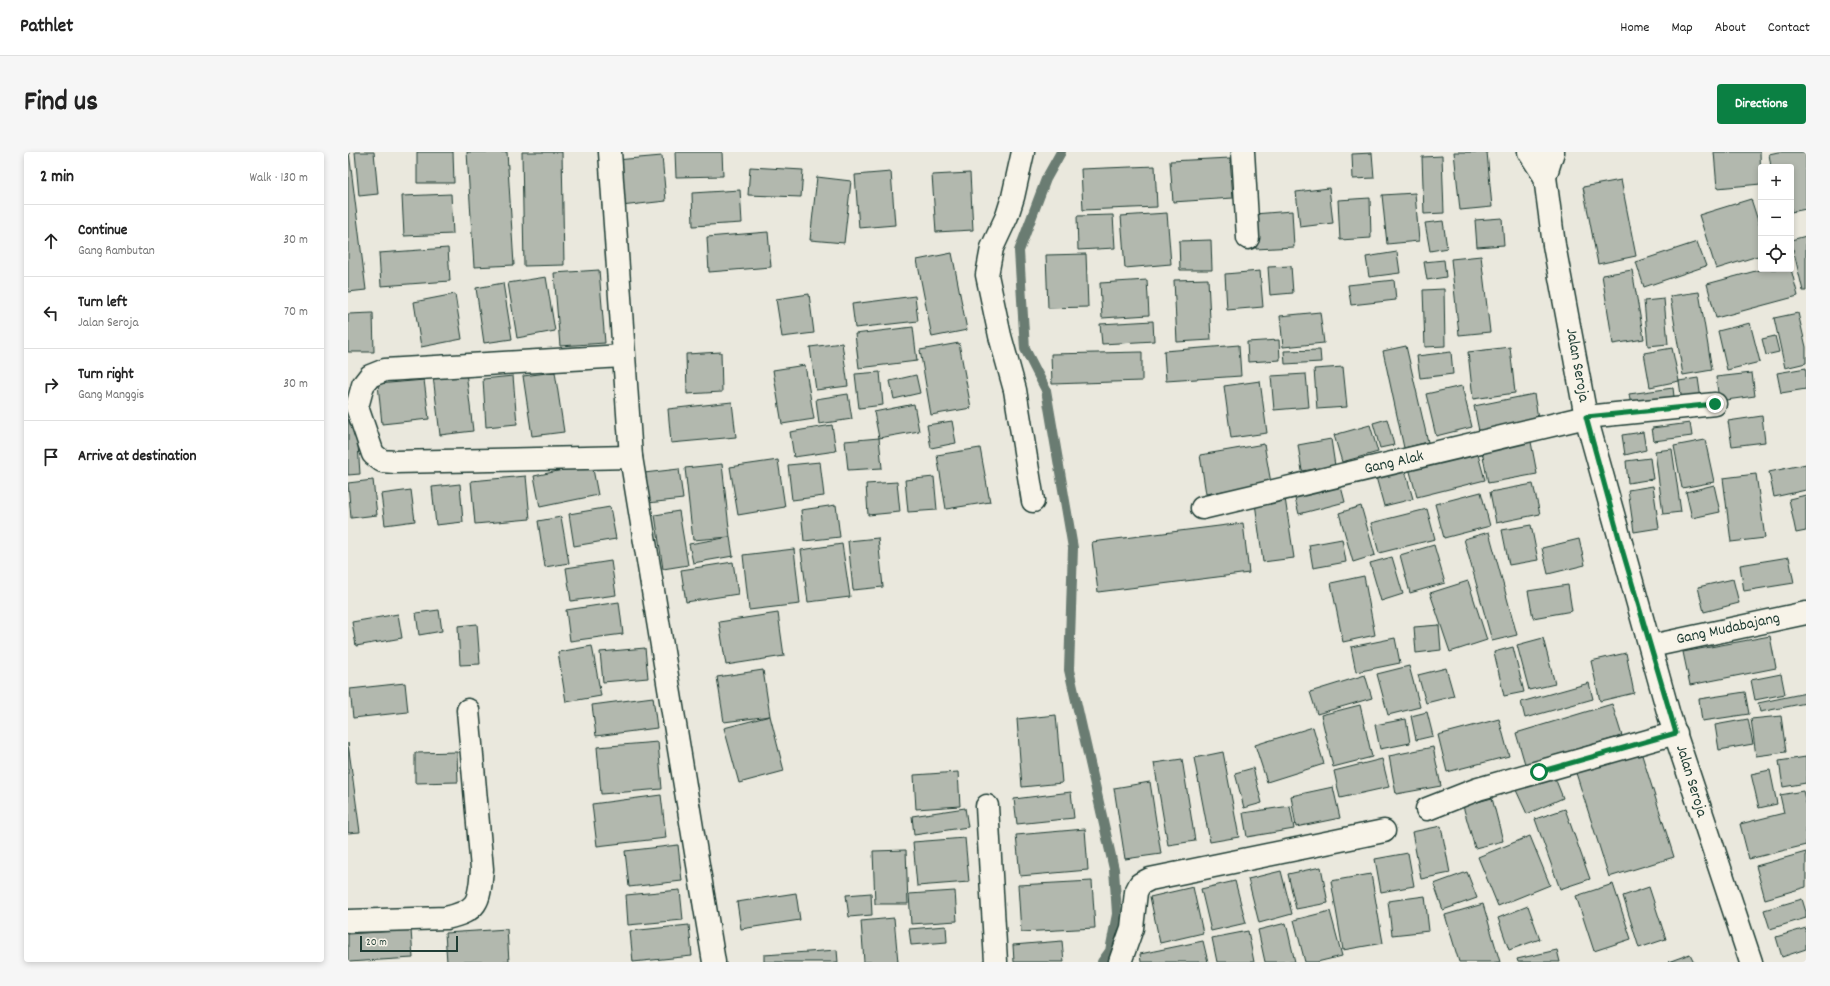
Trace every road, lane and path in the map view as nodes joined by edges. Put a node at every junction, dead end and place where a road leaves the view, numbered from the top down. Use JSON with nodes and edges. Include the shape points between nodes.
{"nodes":[{"id":1,"x":610,"y":152,"type":"edge"},
{"id":2,"x":1023,"y":152,"type":"edge"},
{"id":3,"x":1243,"y":152,"type":"edge"},
{"id":4,"x":1529,"y":152,"type":"edge"},
{"id":5,"x":1552,"y":152,"type":"edge"},
{"id":6,"x":1545,"y":177,"type":"junction"},
{"id":7,"x":1248,"y":238,"type":"dead end"},
{"id":8,"x":624,"y":356,"type":"junction"},
{"id":9,"x":1715,"y":404,"type":"dead end"},
{"id":10,"x":352,"y":407,"type":"edge"},
{"id":11,"x":1586,"y":417,"type":"junction"},
{"id":12,"x":631,"y":457,"type":"junction"},
{"id":13,"x":1033,"y":502,"type":"dead end"},
{"id":14,"x":1202,"y":508,"type":"dead end"},
{"id":15,"x":1806,"y":613,"type":"edge"},
{"id":16,"x":1651,"y":646,"type":"junction"},
{"id":17,"x":468,"y":710,"type":"dead end"},
{"id":18,"x":1676,"y":733,"type":"junction"},
{"id":19,"x":987,"y":806,"type":"dead end"},
{"id":20,"x":1426,"y":809,"type":"dead end"},
{"id":21,"x":1384,"y":831,"type":"dead end"},
{"id":22,"x":348,"y":921,"type":"edge"},
{"id":23,"x":714,"y":962,"type":"edge"},
{"id":24,"x":996,"y":962,"type":"edge"},
{"id":25,"x":1120,"y":962,"type":"edge"},
{"id":26,"x":1751,"y":962,"type":"edge"}],
"edges":[{"from":1,"to":8,"type":"street"},
{"from":2,"to":13,"type":"street","via":[[1013,197],[992,248],[987,275],[1015,390]]},
{"from":3,"to":7,"type":"street"},
{"from":4,"to":6,"type":"street","name":"Jalan Seroja"},
{"from":5,"to":6,"type":"street","name":"Jalan Seroja"},
{"from":6,"to":11,"type":"street","name":"Jalan Seroja","via":[[1554,245]]},
{"from":8,"to":10,"type":"street","via":[[385,370],[370,376]]},
{"from":8,"to":12,"type":"street"},
{"from":9,"to":11,"type":"street","name":"Gang Alak"},
{"from":10,"to":12,"type":"street","via":[[373,454],[382,461]]},
{"from":11,"to":14,"type":"street","name":"Gang Alak"},
{"from":11,"to":16,"type":"street","name":"Jalan Seroja"},
{"from":12,"to":23,"type":"street"},
{"from":15,"to":16,"type":"street","name":"Gang Mudabajang"},
{"from":16,"to":18,"type":"street","name":"Jalan Seroja"},
{"from":17,"to":22,"type":"street","via":[[482,869],[480,896],[475,905],[463,913],[446,918]]},
{"from":18,"to":20,"type":"street","via":[[1478,789]]},
{"from":18,"to":26,"type":"street","name":"Jalan Seroja"},
{"from":19,"to":24,"type":"street"},
{"from":21,"to":25,"type":"street","via":[[1150,879],[1140,884],[1136,892],[1132,928]]}]}
